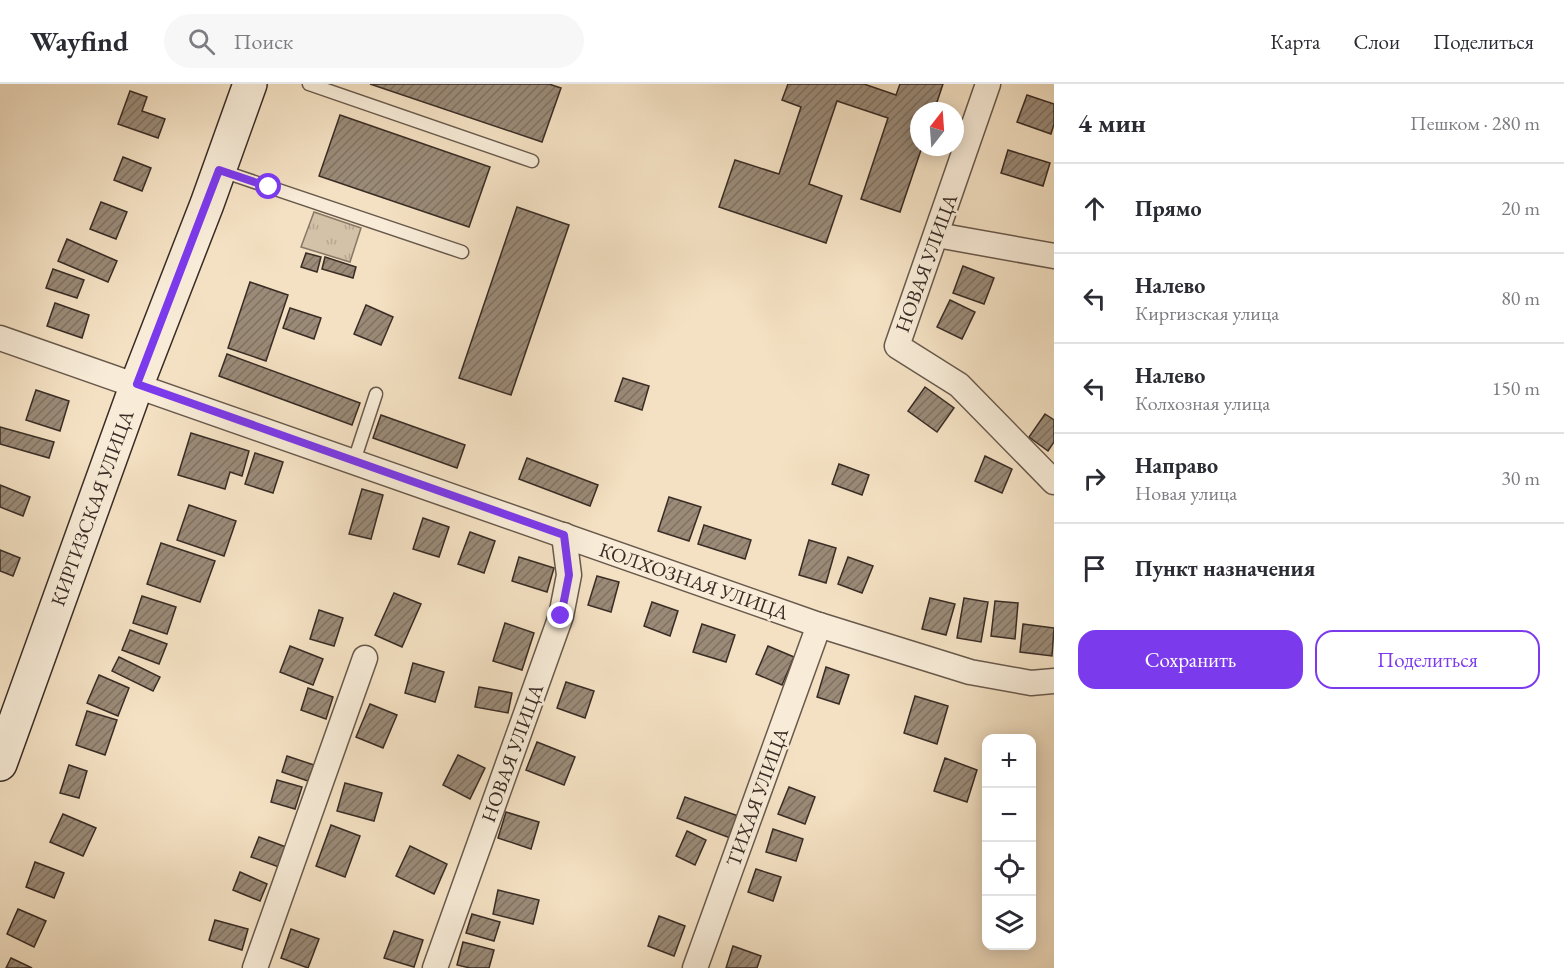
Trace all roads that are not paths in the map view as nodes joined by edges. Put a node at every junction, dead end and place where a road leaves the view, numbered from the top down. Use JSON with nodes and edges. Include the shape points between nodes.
{"nodes":[{"id":1,"x":250,"y":84,"type":"edge"},
{"id":2,"x":309,"y":84,"type":"edge"},
{"id":3,"x":988,"y":84,"type":"edge"},
{"id":4,"x":532,"y":161,"type":"dead end"},
{"id":5,"x":219,"y":170,"type":"junction"},
{"id":6,"x":937,"y":235,"type":"junction"},
{"id":7,"x":462,"y":252,"type":"dead end"},
{"id":8,"x":1054,"y":256,"type":"edge"},
{"id":9,"x":0,"y":338,"type":"edge"},
{"id":10,"x":137,"y":384,"type":"junction"},
{"id":11,"x":376,"y":393,"type":"dead end"},
{"id":12,"x":354,"y":461,"type":"junction"},
{"id":13,"x":1054,"y":482,"type":"edge"},
{"id":14,"x":564,"y":535,"type":"junction"},
{"id":15,"x":819,"y":625,"type":"junction"},
{"id":16,"x":365,"y":658,"type":"dead end"},
{"id":17,"x":1054,"y":681,"type":"edge"},
{"id":18,"x":0,"y":764,"type":"edge"},
{"id":19,"x":255,"y":968,"type":"edge"},
{"id":20,"x":435,"y":968,"type":"edge"},
{"id":21,"x":695,"y":968,"type":"edge"}],
"edges":[{"from":1,"to":5,"type":"main road","name":"КИРГИЗСКАЯ УЛИЦА"},
{"from":2,"to":4,"type":"lane"},
{"from":3,"to":6,"type":"street","name":"НОВАЯ УЛИЦА"},
{"from":5,"to":7,"type":"lane"},
{"from":5,"to":10,"type":"main road","name":"КИРГИЗСКАЯ УЛИЦА"},
{"from":6,"to":8,"type":"street"},
{"from":6,"to":13,"type":"street","name":"НОВАЯ УЛИЦА","via":[[897,346],[959,385]]},
{"from":9,"to":10,"type":"street","name":"КОЛХОЗНАЯ УЛИЦА"},
{"from":10,"to":12,"type":"street","name":"КОЛХОЗНАЯ УЛИЦА"},
{"from":10,"to":18,"type":"main road","name":"КИРГИЗСКАЯ УЛИЦА"},
{"from":11,"to":12,"type":"lane"},
{"from":12,"to":14,"type":"street","name":"КОЛХОЗНАЯ УЛИЦА"},
{"from":14,"to":15,"type":"street","name":"КОЛХОЗНАЯ УЛИЦА"},
{"from":14,"to":20,"type":"street","name":"НОВАЯ УЛИЦА","via":[[569,575],[561,616]]},
{"from":15,"to":17,"type":"street","name":"КОЛХОЗНАЯ УЛИЦА","via":[[970,672],[1031,683]]},
{"from":15,"to":21,"type":"street","name":"ТИХАЯ УЛИЦА"},
{"from":16,"to":19,"type":"street"}]}
